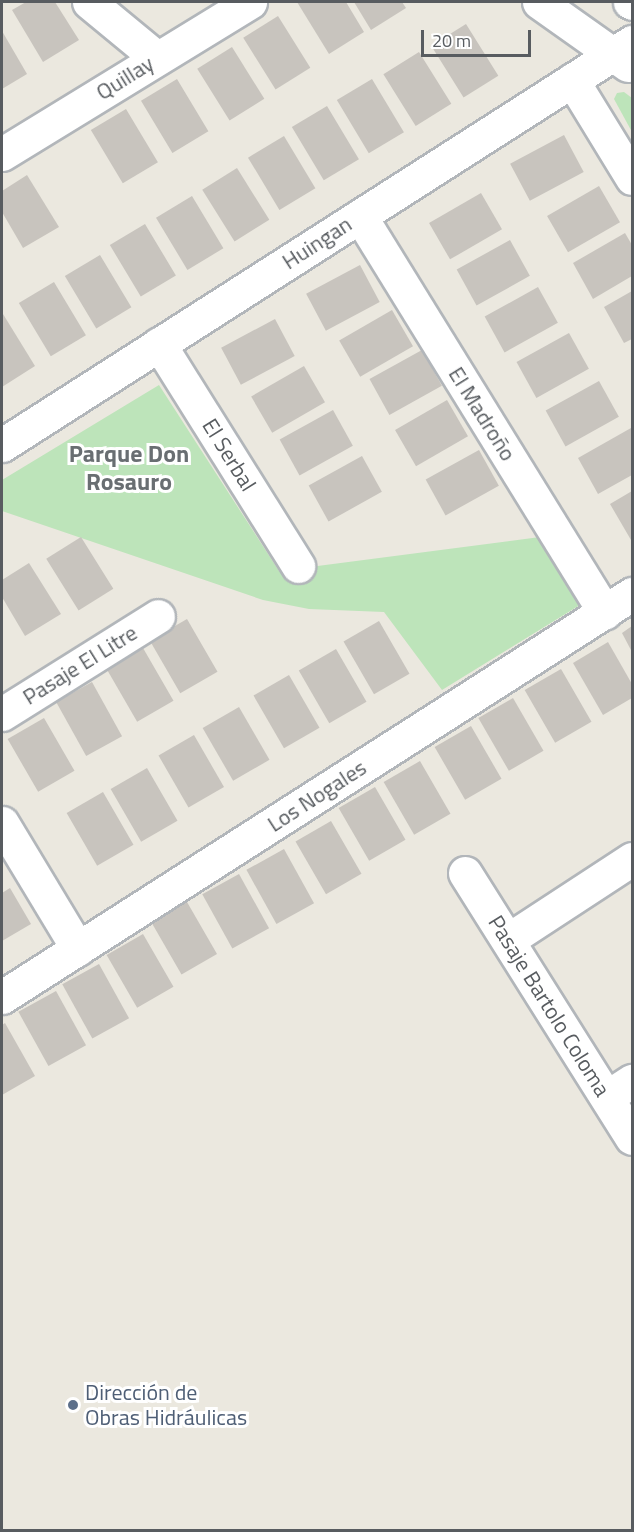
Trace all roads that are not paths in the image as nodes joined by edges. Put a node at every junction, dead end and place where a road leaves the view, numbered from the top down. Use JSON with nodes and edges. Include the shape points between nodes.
{"nodes":[{"id":1,"x":89,"y":2,"type":"edge"},
{"id":2,"x":249,"y":2,"type":"edge"},
{"id":3,"x":539,"y":2,"type":"edge"},
{"id":4,"x":626,"y":55,"type":"edge"},
{"id":5,"x":157,"y":58,"type":"junction"},
{"id":6,"x":572,"y":80,"type":"junction"},
{"id":7,"x":2,"y":154,"type":"edge"},
{"id":8,"x":633,"y":178,"type":"edge"},
{"id":9,"x":360,"y":216,"type":"junction"},
{"id":10,"x":159,"y":344,"type":"junction"},
{"id":11,"x":2,"y":445,"type":"edge"},
{"id":12,"x":298,"y":566,"type":"dead end"},
{"id":13,"x":633,"y":594,"type":"edge"},
{"id":14,"x":605,"y":612,"type":"junction"},
{"id":15,"x":158,"y":616,"type":"dead end"},
{"id":16,"x":2,"y":714,"type":"edge"},
{"id":17,"x":2,"y":823,"type":"edge"},
{"id":18,"x":633,"y":859,"type":"edge"},
{"id":19,"x":465,"y":873,"type":"dead end"},
{"id":20,"x":508,"y":940,"type":"junction"},
{"id":21,"x":78,"y":949,"type":"junction"},
{"id":22,"x":2,"y":997,"type":"edge"},
{"id":23,"x":620,"y":1089,"type":"edge"},
{"id":24,"x":633,"y":1138,"type":"edge"}],
"edges":[{"from":1,"to":5,"type":"street"},
{"from":2,"to":5,"type":"street","name":"Quillay"},
{"from":3,"to":4,"type":"street"},
{"from":4,"to":6,"type":"street","name":"Huingan"},
{"from":5,"to":7,"type":"street","name":"Quillay"},
{"from":6,"to":8,"type":"street"},
{"from":6,"to":9,"type":"street","name":"Huingan"},
{"from":9,"to":10,"type":"street","name":"Huingan"},
{"from":9,"to":14,"type":"street","name":"El Madroño"},
{"from":10,"to":11,"type":"street","name":"Huingan"},
{"from":10,"to":12,"type":"street","name":"El Serbal"},
{"from":13,"to":14,"type":"street","name":"Los Nogales"},
{"from":14,"to":21,"type":"street","name":"Los Nogales"},
{"from":15,"to":16,"type":"street","name":"Pasaje El Litre"},
{"from":17,"to":21,"type":"street"},
{"from":18,"to":20,"type":"street"},
{"from":19,"to":20,"type":"street","name":"Pasaje Bartolo Coloma"},
{"from":20,"to":23,"type":"street","name":"Pasaje Bartolo Coloma"},
{"from":21,"to":22,"type":"street","name":"Los Nogales"},
{"from":23,"to":24,"type":"street","name":"Pasaje Bartolo Coloma"}]}
